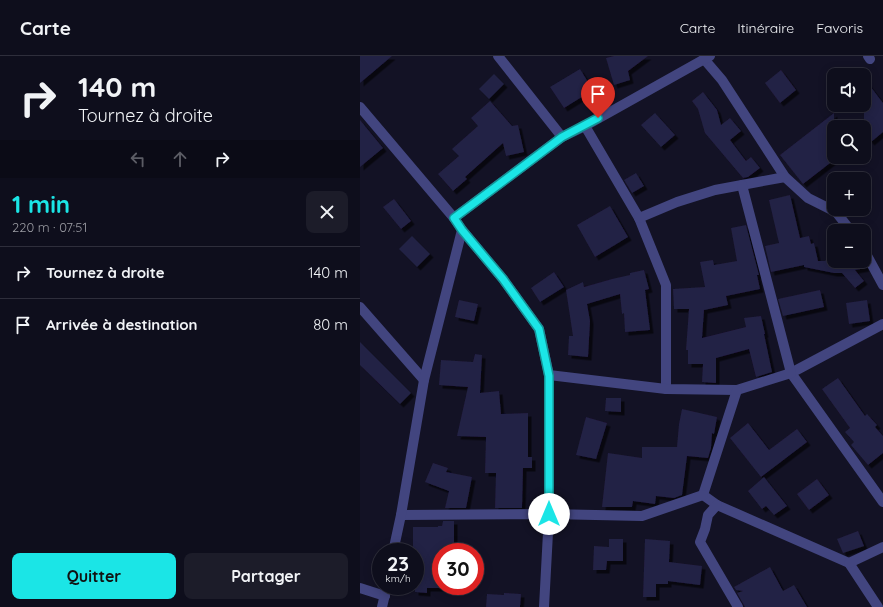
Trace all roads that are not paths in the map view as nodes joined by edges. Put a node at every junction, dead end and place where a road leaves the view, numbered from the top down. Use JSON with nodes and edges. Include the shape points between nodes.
{"nodes":[{"id":1,"x":498,"y":56,"type":"edge"},
{"id":2,"x":707,"y":58,"type":"edge"},
{"id":3,"x":360,"y":107,"type":"edge"},
{"id":4,"x":585,"y":126,"type":"junction"},
{"id":5,"x":562,"y":137,"type":"junction"},
{"id":6,"x":785,"y":177,"type":"junction"},
{"id":7,"x":742,"y":185,"type":"junction"},
{"id":8,"x":454,"y":218,"type":"junction"},
{"id":9,"x":639,"y":218,"type":"junction"},
{"id":10,"x":845,"y":224,"type":"edge"},
{"id":11,"x":462,"y":230,"type":"junction"},
{"id":12,"x":871,"y":263,"type":"edge"},
{"id":13,"x":883,"y":285,"type":"edge"},
{"id":14,"x":360,"y":307,"type":"edge"},
{"id":15,"x":883,"y":324,"type":"edge"},
{"id":16,"x":791,"y":373,"type":"junction"},
{"id":17,"x":549,"y":376,"type":"junction"},
{"id":18,"x":424,"y":380,"type":"junction"},
{"id":19,"x":666,"y":389,"type":"junction"},
{"id":20,"x":737,"y":390,"type":"junction"},
{"id":21,"x":703,"y":495,"type":"junction"},
{"id":22,"x":883,"y":502,"type":"edge"},
{"id":23,"x":717,"y":505,"type":"junction"},
{"id":24,"x":549,"y":514,"type":"junction"},
{"id":25,"x":401,"y":515,"type":"junction"},
{"id":26,"x":395,"y":543,"type":"edge"},
{"id":27,"x":883,"y":547,"type":"edge"},
{"id":28,"x":849,"y":563,"type":"junction"},
{"id":29,"x":360,"y":588,"type":"edge"},
{"id":30,"x":372,"y":589,"type":"edge"},
{"id":31,"x":385,"y":595,"type":"edge"},
{"id":32,"x":382,"y":607,"type":"edge"},
{"id":33,"x":544,"y":607,"type":"edge"},
{"id":34,"x":738,"y":607,"type":"edge"},
{"id":35,"x":878,"y":607,"type":"edge"}],
"edges":[{"from":1,"to":5,"type":"street"},
{"from":2,"to":4,"type":"street"},
{"from":2,"to":6,"type":"street"},
{"from":3,"to":8,"type":"street"},
{"from":4,"to":5,"type":"street"},
{"from":4,"to":9,"type":"street"},
{"from":5,"to":8,"type":"street"},
{"from":6,"to":7,"type":"street"},
{"from":6,"to":10,"type":"street","via":[[808,198],[836,212]]},
{"from":7,"to":9,"type":"street","via":[[677,202]]},
{"from":7,"to":16,"type":"street"},
{"from":8,"to":11,"type":"street"},
{"from":9,"to":19,"type":"street","via":[[666,285]]},
{"from":11,"to":17,"type":"street","via":[[503,279],[539,329]]},
{"from":11,"to":18,"type":"street"},
{"from":12,"to":13,"type":"street"},
{"from":14,"to":18,"type":"street"},
{"from":15,"to":16,"type":"street"},
{"from":16,"to":20,"type":"street"},
{"from":16,"to":22,"type":"street"},
{"from":17,"to":19,"type":"street"},
{"from":17,"to":24,"type":"street"},
{"from":18,"to":25,"type":"street"},
{"from":19,"to":20,"type":"street"},
{"from":20,"to":21,"type":"street"},
{"from":21,"to":23,"type":"street"},
{"from":21,"to":24,"type":"street","via":[[642,516]]},
{"from":23,"to":28,"type":"street"},
{"from":23,"to":34,"type":"street","via":[[708,515],[700,542]]},
{"from":24,"to":25,"type":"street"},
{"from":24,"to":33,"type":"street"},
{"from":25,"to":26,"type":"street"},
{"from":27,"to":28,"type":"street"},
{"from":28,"to":35,"type":"street"},
{"from":29,"to":30,"type":"street"},
{"from":31,"to":32,"type":"street"}]}
